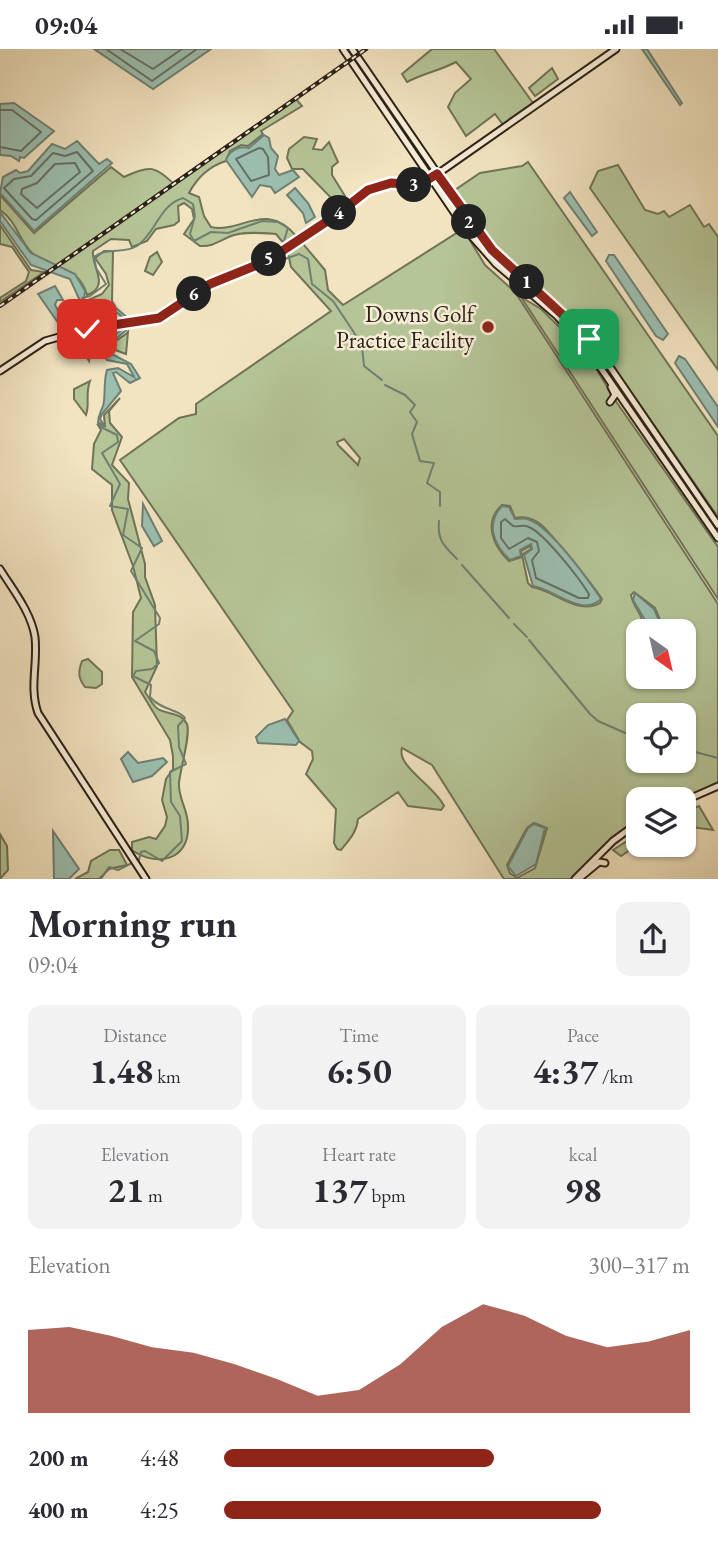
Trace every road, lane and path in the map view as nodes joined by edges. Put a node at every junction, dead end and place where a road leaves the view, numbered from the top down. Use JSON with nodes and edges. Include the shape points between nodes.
{"nodes":[{"id":1,"x":343,"y":49,"type":"edge"},
{"id":2,"x":352,"y":49,"type":"edge"},
{"id":3,"x":616,"y":49,"type":"edge"},
{"id":4,"x":437,"y":174,"type":"junction"},
{"id":5,"x":431,"y":179,"type":"junction"},
{"id":6,"x":590,"y":352,"type":"junction"},
{"id":7,"x":0,"y":371,"type":"edge"},
{"id":8,"x":622,"y":397,"type":"junction"},
{"id":9,"x":610,"y":402,"type":"dead end"},
{"id":10,"x":657,"y":435,"type":"junction"},
{"id":11,"x":718,"y":525,"type":"edge"},
{"id":12,"x":718,"y":538,"type":"edge"},
{"id":13,"x":0,"y":569,"type":"edge"},
{"id":14,"x":718,"y":788,"type":"edge"},
{"id":15,"x":696,"y":797,"type":"edge"},
{"id":16,"x":626,"y":833,"type":"edge"},
{"id":17,"x":605,"y":863,"type":"dead end"},
{"id":18,"x":146,"y":879,"type":"edge"},
{"id":19,"x":579,"y":879,"type":"edge"}],
"edges":[{"from":1,"to":5,"type":"main road"},
{"from":2,"to":4,"type":"main road"},
{"from":3,"to":4,"type":"main road"},
{"from":4,"to":5,"type":"main road"},
{"from":4,"to":10,"type":"main road","via":[[492,250],[597,348]]},
{"from":5,"to":6,"type":"main road","via":[[484,251]]},
{"from":5,"to":7,"type":"main road","via":[[419,185],[391,183],[368,190],[262,264],[210,284],[159,318],[45,341]]},
{"from":6,"to":8,"type":"main road"},
{"from":6,"to":9,"type":"main road","via":[[614,392]]},
{"from":8,"to":10,"type":"main road"},
{"from":8,"to":12,"type":"main road"},
{"from":10,"to":11,"type":"main road"},
{"from":13,"to":18,"type":"main road","via":[[31,623],[35,654],[32,688],[38,713]]},
{"from":14,"to":15,"type":"main road"},
{"from":16,"to":19,"type":"main road"},
{"from":17,"to":19,"type":"main road","via":[[599,862]]}]}
